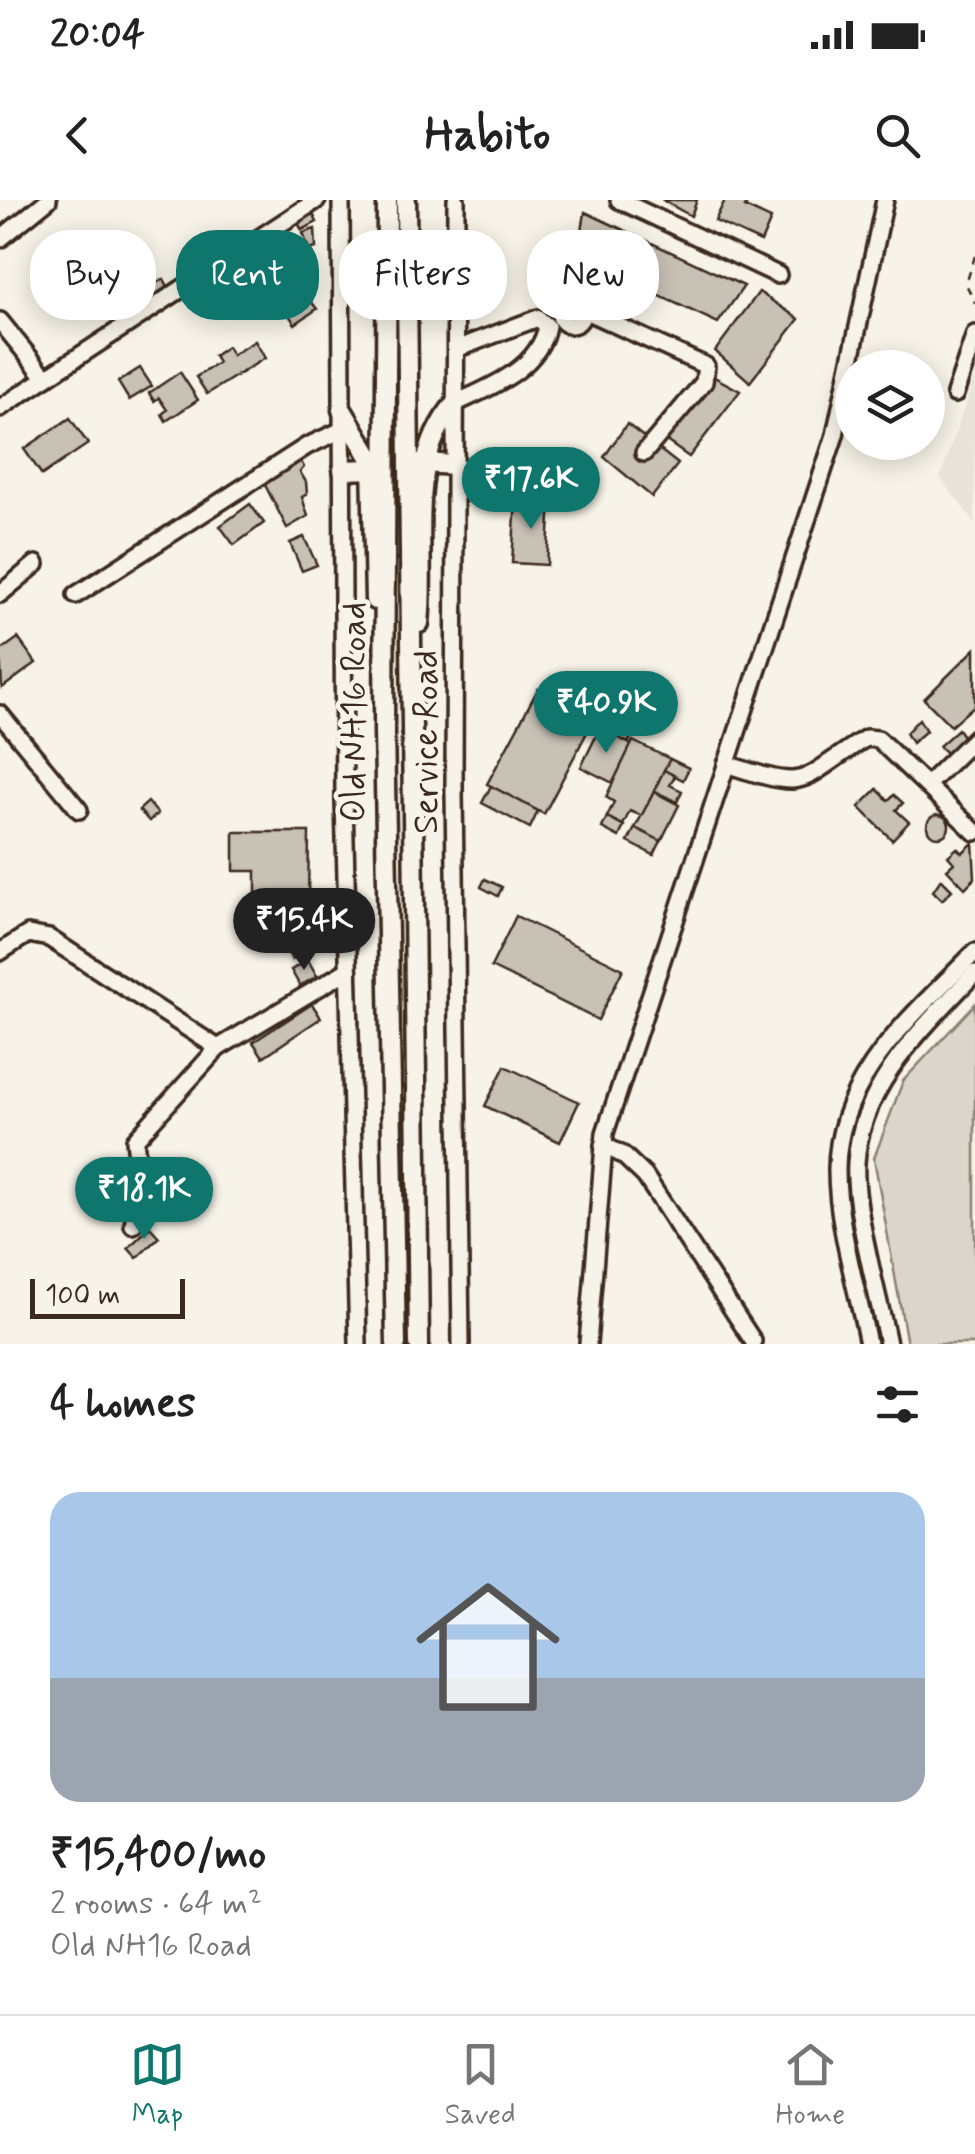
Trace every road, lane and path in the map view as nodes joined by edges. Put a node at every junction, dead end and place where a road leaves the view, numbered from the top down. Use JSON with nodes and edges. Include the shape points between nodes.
{"nodes":[{"id":1,"x":48,"y":200,"type":"edge"},
{"id":2,"x":317,"y":200,"type":"edge"},
{"id":3,"x":341,"y":200,"type":"edge"},
{"id":4,"x":387,"y":200,"type":"edge"},
{"id":5,"x":406,"y":200,"type":"edge"},
{"id":6,"x":456,"y":200,"type":"edge"},
{"id":7,"x":619,"y":200,"type":"edge"},
{"id":8,"x":885,"y":200,"type":"edge"},
{"id":9,"x":271,"y":230,"type":"edge"},
{"id":10,"x":0,"y":239,"type":"edge"},
{"id":11,"x":975,"y":256,"type":"edge"},
{"id":12,"x":778,"y":275,"type":"dead end"},
{"id":13,"x":176,"y":292,"type":"edge"},
{"id":14,"x":975,"y":303,"type":"edge"},
{"id":15,"x":533,"y":320,"type":"edge"},
{"id":16,"x":551,"y":320,"type":"edge"},
{"id":17,"x":557,"y":320,"type":"edge"},
{"id":18,"x":580,"y":320,"type":"edge"},
{"id":19,"x":605,"y":320,"type":"edge"},
{"id":20,"x":0,"y":321,"type":"edge"},
{"id":21,"x":975,"y":334,"type":"edge"},
{"id":22,"x":456,"y":349,"type":"junction"},
{"id":23,"x":46,"y":378,"type":"junction"},
{"id":24,"x":955,"y":394,"type":"dead end"},
{"id":25,"x":456,"y":403,"type":"junction"},
{"id":26,"x":0,"y":408,"type":"edge"},
{"id":27,"x":342,"y":410,"type":"junction"},
{"id":28,"x":342,"y":430,"type":"junction"},
{"id":29,"x":644,"y":453,"type":"dead end"},
{"id":30,"x":422,"y":463,"type":"junction"},
{"id":31,"x":456,"y":465,"type":"junction"},
{"id":32,"x":372,"y":469,"type":"junction"},
{"id":33,"x":343,"y":470,"type":"junction"},
{"id":34,"x":36,"y":564,"type":"dead end"},
{"id":35,"x":0,"y":594,"type":"edge"},
{"id":36,"x":76,"y":595,"type":"dead end"},
{"id":37,"x":409,"y":702,"type":"junction"},
{"id":38,"x":0,"y":714,"type":"edge"},
{"id":39,"x":384,"y":730,"type":"junction"},
{"id":40,"x":975,"y":738,"type":"edge"},
{"id":41,"x":726,"y":764,"type":"junction"},
{"id":42,"x":927,"y":785,"type":"junction"},
{"id":43,"x":79,"y":810,"type":"dead end"},
{"id":44,"x":973,"y":827,"type":"edge"},
{"id":45,"x":0,"y":952,"type":"edge"},
{"id":46,"x":975,"y":952,"type":"edge"},
{"id":47,"x":348,"y":970,"type":"junction"},
{"id":48,"x":975,"y":973,"type":"edge"},
{"id":49,"x":218,"y":1048,"type":"junction"},
{"id":50,"x":603,"y":1145,"type":"junction"},
{"id":51,"x":133,"y":1225,"type":"dead end"},
{"id":52,"x":753,"y":1341,"type":"dead end"},
{"id":53,"x":358,"y":1344,"type":"edge"},
{"id":54,"x":396,"y":1344,"type":"edge"},
{"id":55,"x":420,"y":1344,"type":"edge"},
{"id":56,"x":462,"y":1344,"type":"edge"},
{"id":57,"x":588,"y":1344,"type":"edge"},
{"id":58,"x":868,"y":1344,"type":"edge"},
{"id":59,"x":888,"y":1344,"type":"edge"}],
"edges":[{"from":1,"to":10,"type":"street"},
{"from":2,"to":9,"type":"street"},
{"from":3,"to":27,"type":"street"},
{"from":4,"to":39,"type":"main road","name":"Old NH16 Road"},
{"from":5,"to":37,"type":"main road","name":"Old NH16 Road"},
{"from":6,"to":22,"type":"street","name":"Service Road"},
{"from":7,"to":12,"type":"street"},
{"from":8,"to":41,"type":"street","via":[[835,435]]},
{"from":11,"to":14,"type":"path","via":[[966,284]]},
{"from":13,"to":23,"type":"street"},
{"from":15,"to":22,"type":"street"},
{"from":16,"to":25,"type":"street","via":[[517,372]]},
{"from":17,"to":18,"type":"street","via":[[575,325]]},
{"from":19,"to":29,"type":"street","via":[[706,366],[704,382]]},
{"from":20,"to":23,"type":"street"},
{"from":21,"to":24,"type":"street"},
{"from":22,"to":25,"type":"street","name":"Service Road"},
{"from":23,"to":26,"type":"street"},
{"from":25,"to":30,"type":"main road"},
{"from":25,"to":31,"type":"street","name":"Service Road"},
{"from":27,"to":28,"type":"street"},
{"from":27,"to":32,"type":"main road"},
{"from":28,"to":33,"type":"street"},
{"from":28,"to":36,"type":"street"},
{"from":30,"to":31,"type":"main road"},
{"from":30,"to":37,"type":"main road","via":[[423,586]]},
{"from":31,"to":56,"type":"street","name":"Service Road"},
{"from":32,"to":33,"type":"main road"},
{"from":32,"to":39,"type":"main road"},
{"from":33,"to":47,"type":"street"},
{"from":34,"to":35,"type":"street"},
{"from":37,"to":55,"type":"main road","name":"Old NH16 Road"},
{"from":38,"to":43,"type":"street"},
{"from":39,"to":54,"type":"main road","name":"Old NH16 Road"},
{"from":40,"to":42,"type":"street"},
{"from":41,"to":42,"type":"street","via":[[784,783],[800,781],[866,738],[886,746]]},
{"from":41,"to":50,"type":"street"},
{"from":42,"to":44,"type":"street"},
{"from":45,"to":49,"type":"street","via":[[28,934],[49,938]]},
{"from":46,"to":58,"type":"street","via":[[888,1043],[860,1081],[843,1125],[837,1183]]},
{"from":47,"to":49,"type":"street"},
{"from":47,"to":53,"type":"street"},
{"from":48,"to":59,"type":"street","via":[[880,1084],[860,1134],[856,1180]]},
{"from":49,"to":51,"type":"street","via":[[135,1140],[140,1182]]},
{"from":50,"to":52,"type":"street","via":[[646,1176]]},
{"from":50,"to":57,"type":"street"}]}
